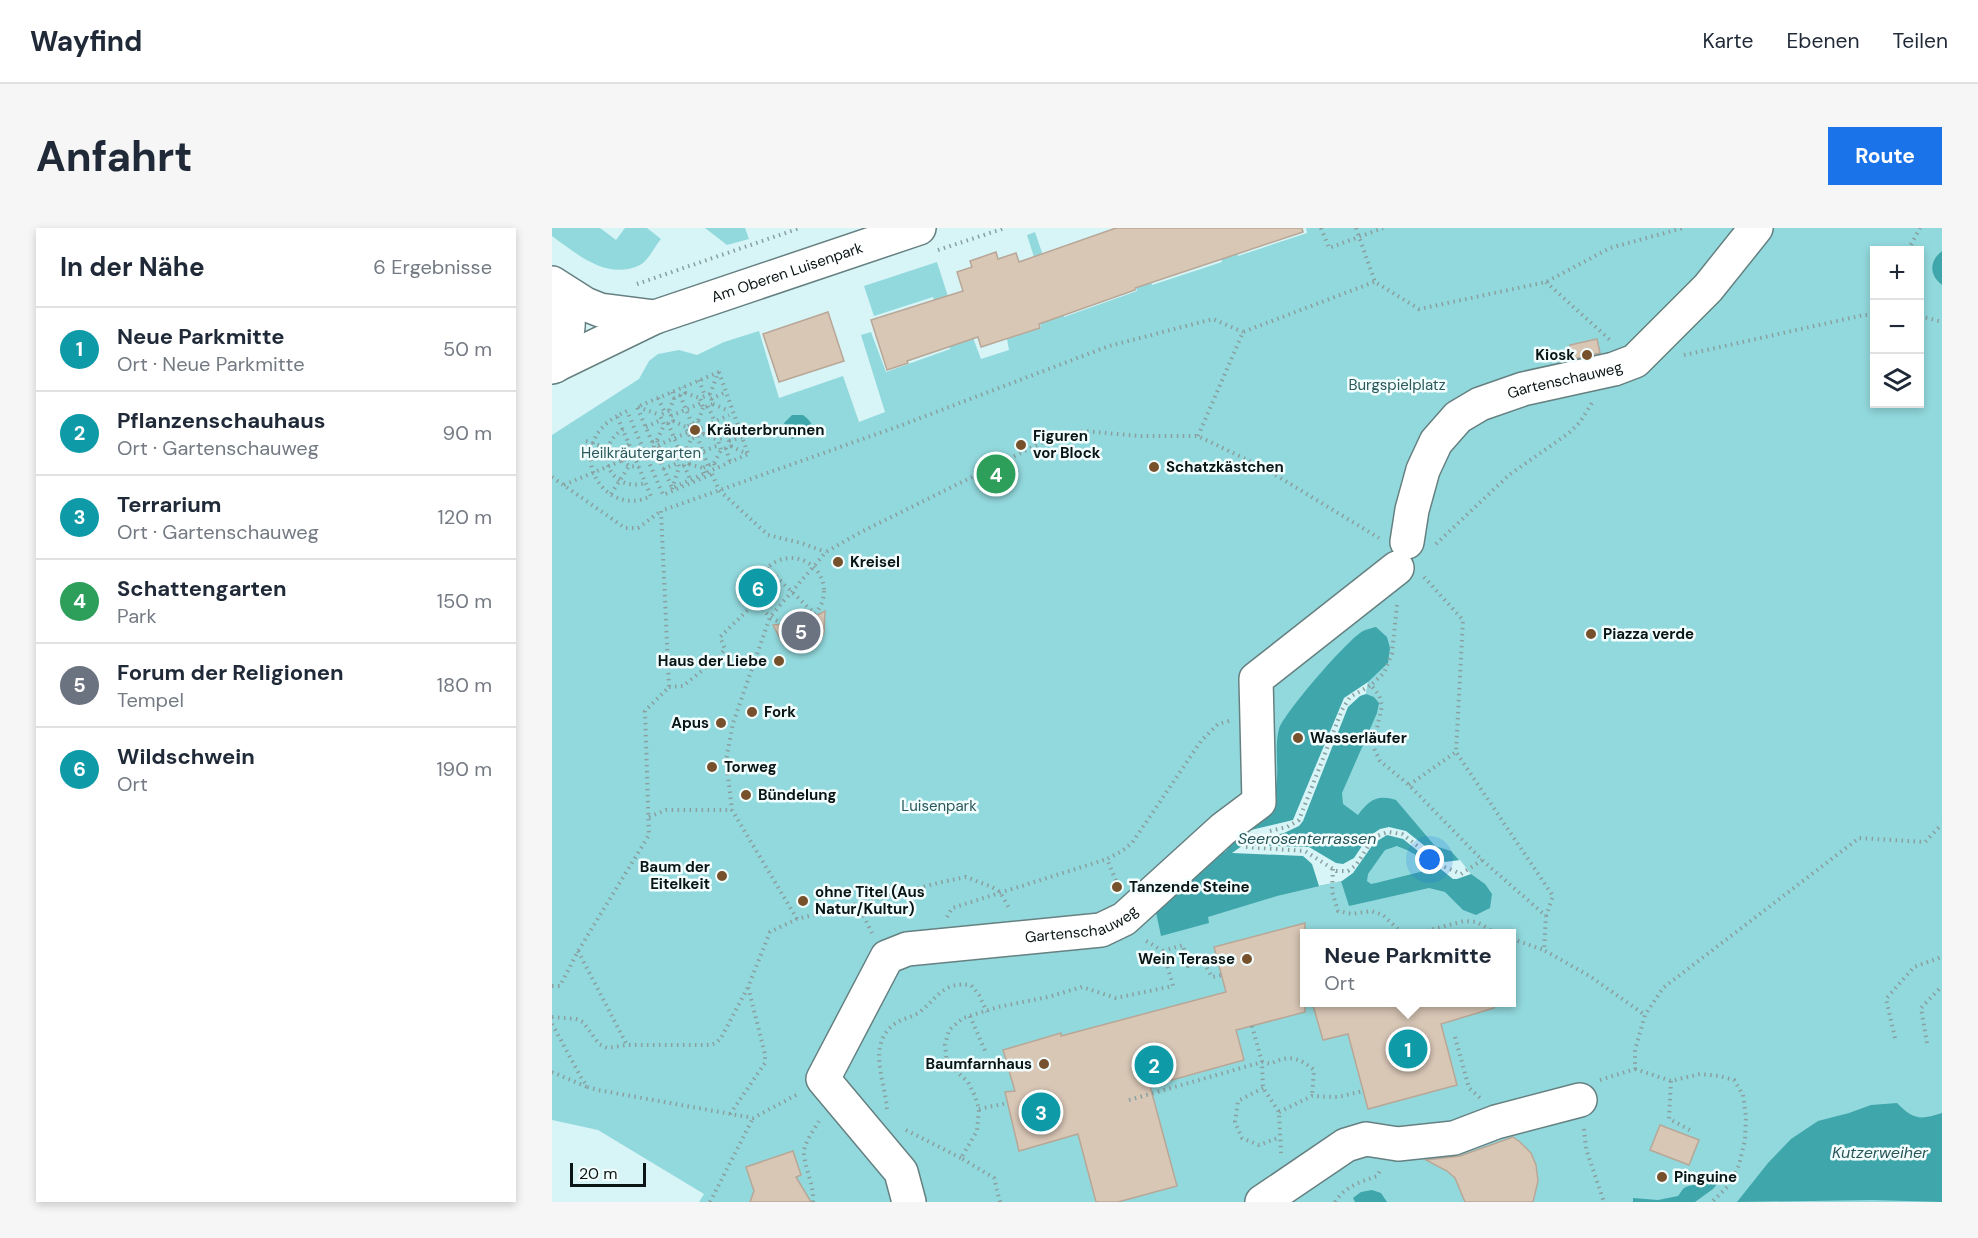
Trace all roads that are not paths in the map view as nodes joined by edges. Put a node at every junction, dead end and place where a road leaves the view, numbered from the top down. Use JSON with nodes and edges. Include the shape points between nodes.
{"nodes":[{"id":1,"x":919,"y":228,"type":"edge"},
{"id":2,"x":1756,"y":228,"type":"edge"},
{"id":3,"x":558,"y":287,"type":"edge"},
{"id":4,"x":655,"y":317,"type":"junction"},
{"id":5,"x":554,"y":366,"type":"edge"},
{"id":6,"x":1580,"y":1100,"type":"road end"},
{"id":7,"x":1272,"y":1196,"type":"edge"},
{"id":8,"x":909,"y":1202,"type":"edge"}],
"edges":[{"from":1,"to":4,"type":"street","name":"Am Oberen Luisenpark"},
{"from":2,"to":8,"type":"street","name":"Gartenschauweg","via":[[1708,288],[1635,361],[1523,389],[1480,404],[1458,417],[1436,442],[1423,470],[1405,557],[1256,679],[1259,802],[1127,916],[1101,930],[907,949],[887,957],[830,1086],[901,1172]]},
{"from":3,"to":4,"type":"street","name":"Am Oberen Luisenpark","via":[[600,310]]},
{"from":3,"to":5,"type":"street","via":[[570,314],[567,340]]},
{"from":4,"to":5,"type":"street","name":"Am Oberen Luisenpark"},
{"from":6,"to":7,"type":"street","via":[[1454,1138],[1398,1144],[1365,1139],[1346,1145]]}]}
